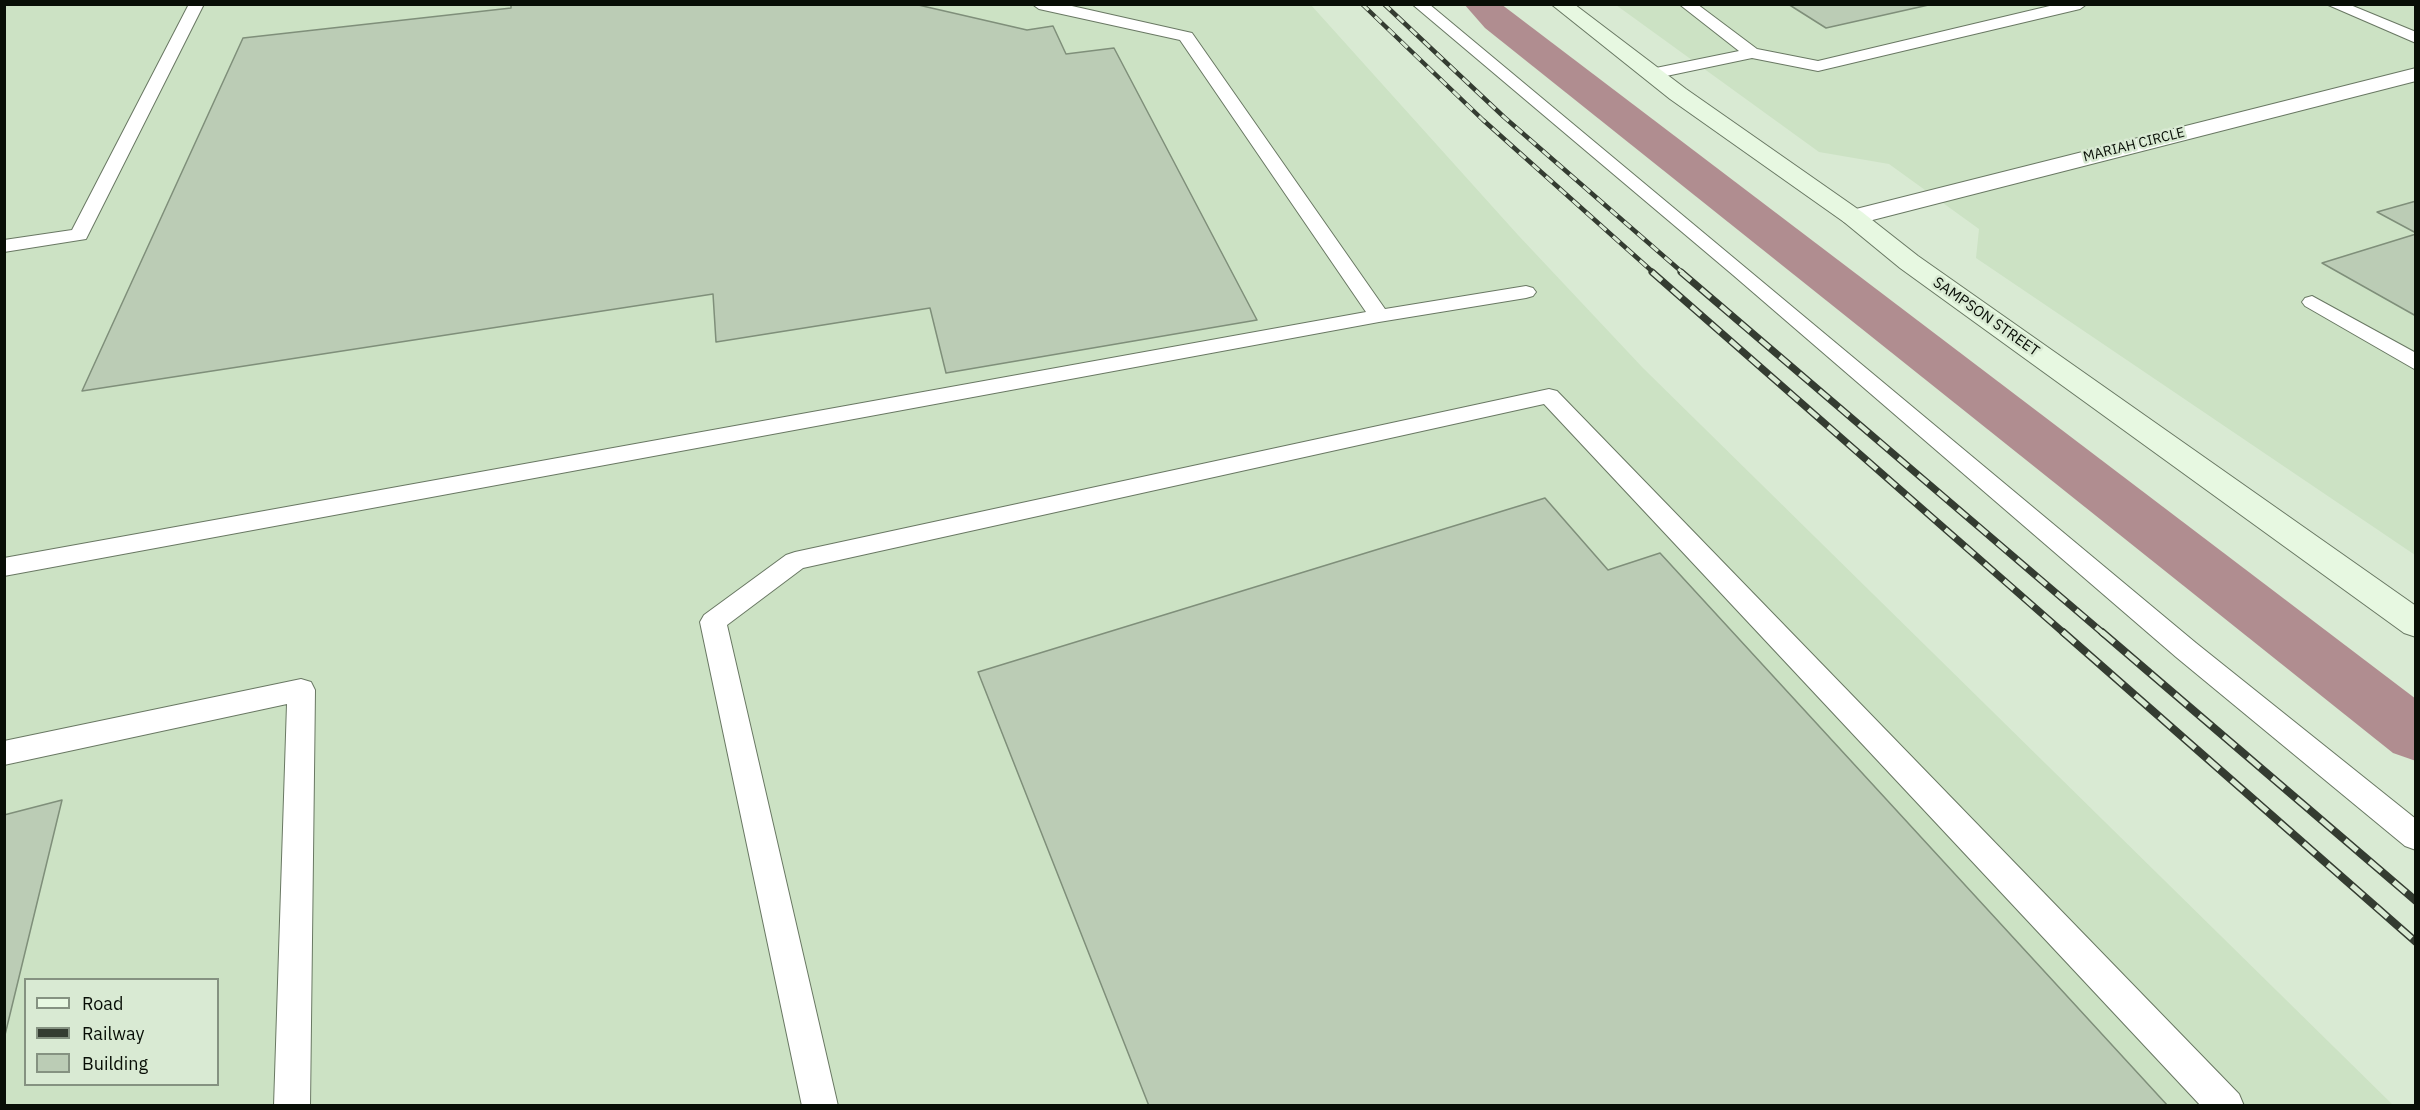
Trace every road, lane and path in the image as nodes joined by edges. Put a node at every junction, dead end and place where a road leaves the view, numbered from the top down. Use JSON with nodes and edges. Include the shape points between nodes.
{"nodes":[{"id":1,"x":197,"y":4,"type":"edge"},
{"id":2,"x":1040,"y":4,"type":"edge"},
{"id":3,"x":1419,"y":4,"type":"edge"},
{"id":4,"x":1561,"y":4,"type":"edge"},
{"id":5,"x":1686,"y":4,"type":"edge"},
{"id":6,"x":2080,"y":4,"type":"edge"},
{"id":7,"x":2333,"y":4,"type":"edge"},
{"id":8,"x":2415,"y":38,"type":"edge"},
{"id":9,"x":1752,"y":53,"type":"junction"},
{"id":10,"x":1652,"y":74,"type":"junction"},
{"id":11,"x":2415,"y":74,"type":"edge"},
{"id":12,"x":1853,"y":217,"type":"junction"},
{"id":13,"x":4,"y":246,"type":"edge"},
{"id":14,"x":1526,"y":292,"type":"dead end"},
{"id":15,"x":2312,"y":302,"type":"dead end"},
{"id":16,"x":1378,"y":316,"type":"junction"},
{"id":17,"x":2415,"y":363,"type":"edge"},
{"id":18,"x":4,"y":567,"type":"edge"},
{"id":19,"x":2415,"y":624,"type":"edge"},
{"id":20,"x":4,"y":753,"type":"edge"},
{"id":21,"x":2415,"y":837,"type":"edge"},
{"id":22,"x":292,"y":1106,"type":"edge"},
{"id":23,"x":820,"y":1106,"type":"edge"},
{"id":24,"x":2226,"y":1106,"type":"edge"}],
"edges":[{"from":1,"to":13,"type":"lane","via":[[79,235]]},
{"from":2,"to":16,"type":"lane","via":[[1186,36]]},
{"from":3,"to":21,"type":"lane","via":[[2186,650]]},
{"from":4,"to":10,"type":"street","name":"SAMPSON STREET"},
{"from":5,"to":9,"type":"lane"},
{"from":6,"to":9,"type":"lane","via":[[1818,66]]},
{"from":7,"to":8,"type":"lane"},
{"from":9,"to":10,"type":"lane"},
{"from":10,"to":12,"type":"street","name":"SAMPSON STREET"},
{"from":11,"to":12,"type":"street","name":"MARIAH CIRCLE"},
{"from":12,"to":19,"type":"street","name":"SAMPSON STREET","via":[[1908,262]]},
{"from":14,"to":16,"type":"lane"},
{"from":15,"to":17,"type":"lane"},
{"from":16,"to":18,"type":"lane"},
{"from":20,"to":22,"type":"lane","via":[[301,690]]},
{"from":23,"to":24,"type":"lane","via":[[713,622],[795,561],[1549,396]]}]}
